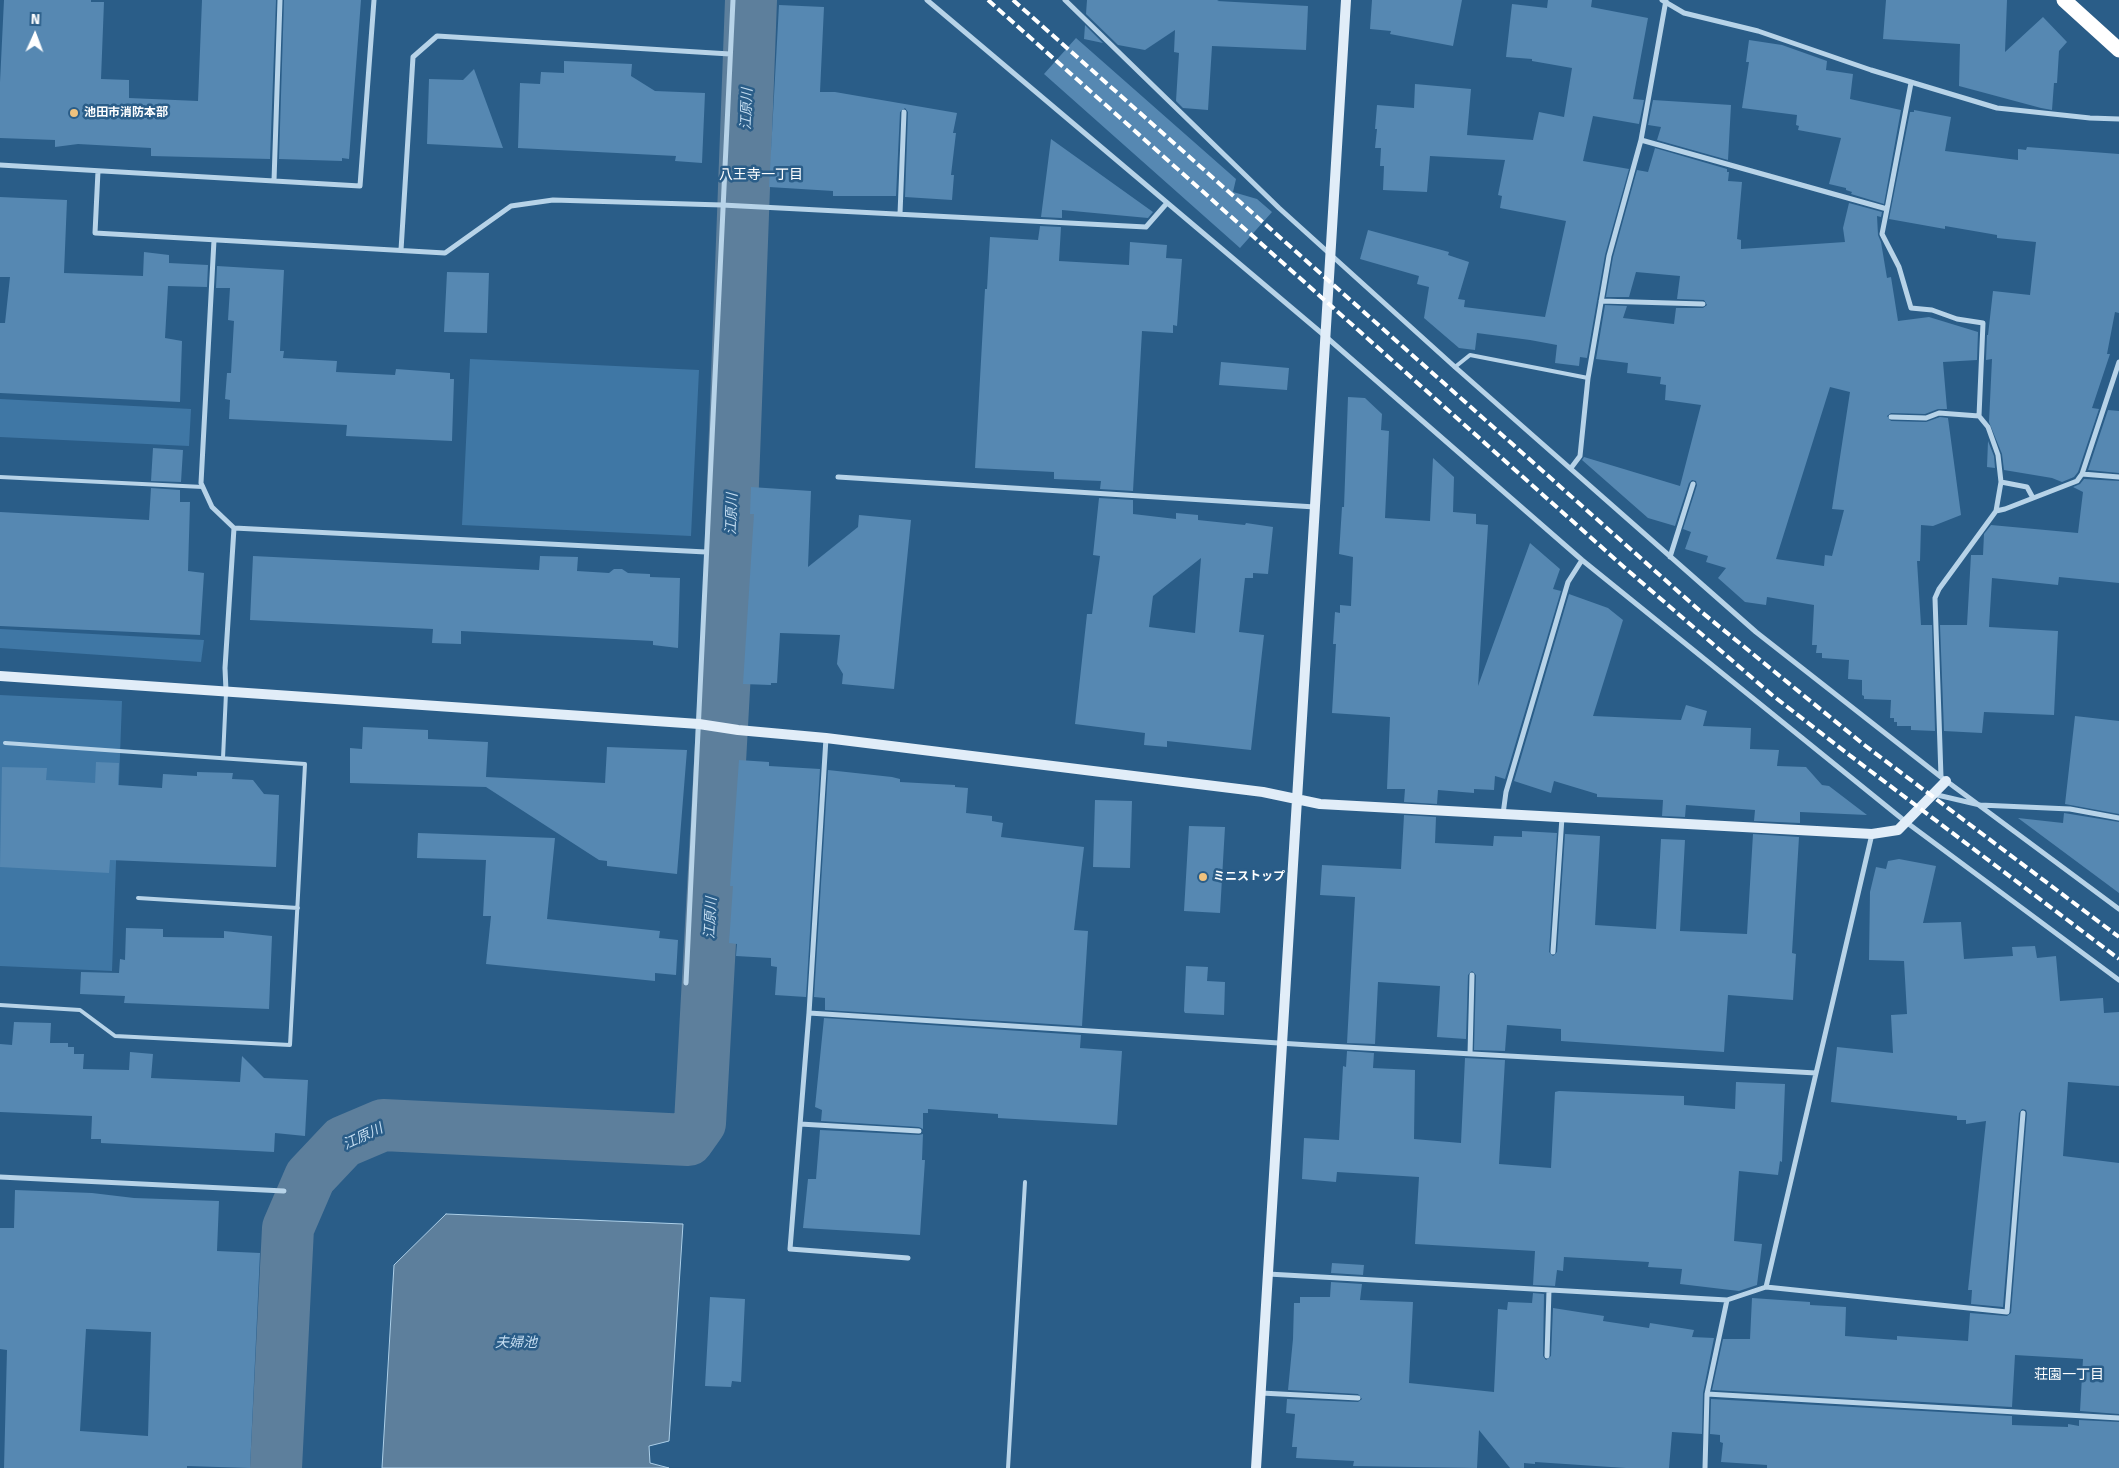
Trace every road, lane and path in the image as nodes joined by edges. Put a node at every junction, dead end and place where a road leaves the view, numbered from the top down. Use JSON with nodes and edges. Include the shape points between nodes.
{"nodes":[{"id":1,"x":280,"y":0,"type":"edge"},
{"id":2,"x":374,"y":0,"type":"edge"},
{"id":3,"x":732,"y":0,"type":"edge"},
{"id":4,"x":927,"y":0,"type":"edge"},
{"id":5,"x":1065,"y":0,"type":"edge"},
{"id":6,"x":1346,"y":0,"type":"edge"},
{"id":7,"x":2064,"y":0,"type":"edge"},
{"id":8,"x":1664,"y":1,"type":"edge"},
{"id":9,"x":2119,"y":50,"type":"edge"},
{"id":10,"x":730,"y":54,"type":"junction"},
{"id":11,"x":1911,"y":83,"type":"junction"},
{"id":12,"x":904,"y":112,"type":"dead end"},
{"id":13,"x":2119,"y":119,"type":"edge"},
{"id":14,"x":1641,"y":140,"type":"junction"},
{"id":15,"x":0,"y":165,"type":"edge"},
{"id":16,"x":98,"y":171,"type":"junction"},
{"id":17,"x":274,"y":181,"type":"junction"},
{"id":18,"x":1167,"y":203,"type":"junction"},
{"id":19,"x":722,"y":205,"type":"junction"},
{"id":20,"x":1887,"y":209,"type":"junction"},
{"id":21,"x":900,"y":214,"type":"junction"},
{"id":22,"x":214,"y":240,"type":"junction"},
{"id":23,"x":401,"y":250,"type":"junction"},
{"id":24,"x":1330,"y":254,"type":"junction"},
{"id":25,"x":1602,"y":301,"type":"junction"},
{"id":26,"x":1703,"y":304,"type":"dead end"},
{"id":27,"x":1325,"y":336,"type":"junction"},
{"id":28,"x":2119,"y":362,"type":"edge"},
{"id":29,"x":1455,"y":367,"type":"junction"},
{"id":30,"x":1588,"y":378,"type":"junction"},
{"id":31,"x":1979,"y":416,"type":"junction"},
{"id":32,"x":1891,"y":417,"type":"dead end"},
{"id":33,"x":1571,"y":468,"type":"junction"},
{"id":34,"x":2082,"y":474,"type":"junction"},
{"id":35,"x":0,"y":477,"type":"edge"},
{"id":36,"x":838,"y":477,"type":"dead end"},
{"id":37,"x":2119,"y":477,"type":"edge"},
{"id":38,"x":2001,"y":482,"type":"junction"},
{"id":39,"x":1693,"y":484,"type":"dead end"},
{"id":40,"x":202,"y":487,"type":"junction"},
{"id":41,"x":2033,"y":498,"type":"junction"},
{"id":42,"x":1315,"y":507,"type":"junction"},
{"id":43,"x":1996,"y":511,"type":"junction"},
{"id":44,"x":234,"y":528,"type":"junction"},
{"id":45,"x":706,"y":552,"type":"junction"},
{"id":46,"x":1670,"y":557,"type":"junction"},
{"id":47,"x":1582,"y":560,"type":"junction"},
{"id":48,"x":0,"y":676,"type":"edge"},
{"id":49,"x":226,"y":692,"type":"junction"},
{"id":50,"x":704,"y":725,"type":"junction"},
{"id":51,"x":826,"y":738,"type":"junction"},
{"id":52,"x":6,"y":744,"type":"dead end"},
{"id":53,"x":223,"y":758,"type":"junction"},
{"id":54,"x":1943,"y":779,"type":"junction"},
{"id":55,"x":1933,"y":794,"type":"junction"},
{"id":56,"x":1296,"y":799,"type":"junction"},
{"id":57,"x":1980,"y":805,"type":"junction"},
{"id":58,"x":1503,"y":814,"type":"junction"},
{"id":59,"x":1562,"y":817,"type":"junction"},
{"id":60,"x":2119,"y":818,"type":"edge"},
{"id":61,"x":1906,"y":822,"type":"junction"},
{"id":62,"x":1872,"y":834,"type":"junction"},
{"id":63,"x":138,"y":898,"type":"dead end"},
{"id":64,"x":298,"y":908,"type":"junction"},
{"id":65,"x":2119,"y":910,"type":"edge"},
{"id":66,"x":1554,"y":952,"type":"dead end"},
{"id":67,"x":1472,"y":975,"type":"dead end"},
{"id":68,"x":2119,"y":980,"type":"edge"},
{"id":69,"x":686,"y":983,"type":"dead end"},
{"id":70,"x":0,"y":1005,"type":"edge"},
{"id":71,"x":809,"y":1013,"type":"junction"},
{"id":72,"x":1282,"y":1043,"type":"junction"},
{"id":73,"x":1470,"y":1054,"type":"junction"},
{"id":74,"x":1816,"y":1073,"type":"junction"},
{"id":75,"x":2023,"y":1113,"type":"dead end"},
{"id":76,"x":800,"y":1124,"type":"junction"},
{"id":77,"x":919,"y":1132,"type":"dead end"},
{"id":78,"x":0,"y":1177,"type":"edge"},
{"id":79,"x":1025,"y":1182,"type":"dead end"},
{"id":80,"x":284,"y":1191,"type":"dead end"},
{"id":81,"x":908,"y":1258,"type":"dead end"},
{"id":82,"x":1268,"y":1274,"type":"junction"},
{"id":83,"x":1766,"y":1286,"type":"junction"},
{"id":84,"x":1549,"y":1290,"type":"junction"},
{"id":85,"x":1727,"y":1300,"type":"junction"},
{"id":86,"x":1547,"y":1356,"type":"dead end"},
{"id":87,"x":1261,"y":1393,"type":"junction"},
{"id":88,"x":1707,"y":1394,"type":"junction"},
{"id":89,"x":1358,"y":1398,"type":"dead end"},
{"id":90,"x":2119,"y":1418,"type":"edge"},
{"id":91,"x":1008,"y":1468,"type":"edge"},
{"id":92,"x":1256,"y":1468,"type":"edge"},
{"id":93,"x":1706,"y":1468,"type":"edge"}],
"edges":[{"from":1,"to":17,"type":"street"},
{"from":2,"to":17,"type":"street","via":[[360,186]]},
{"from":3,"to":10,"type":"street"},
{"from":4,"to":18,"type":"street"},
{"from":5,"to":24,"type":"street"},
{"from":6,"to":24,"type":"street"},
{"from":7,"to":9,"type":"highway"},
{"from":8,"to":11,"type":"street","via":[[1684,13],[1758,31]]},
{"from":8,"to":14,"type":"street"},
{"from":10,"to":19,"type":"street"},
{"from":10,"to":23,"type":"street","via":[[437,36],[412,57]]},
{"from":11,"to":13,"type":"street","via":[[1997,108]]},
{"from":11,"to":20,"type":"street"},
{"from":12,"to":21,"type":"street"},
{"from":14,"to":20,"type":"street"},
{"from":14,"to":25,"type":"street","via":[[1610,256]]},
{"from":15,"to":16,"type":"street"},
{"from":16,"to":17,"type":"street"},
{"from":16,"to":22,"type":"street","via":[[96,232]]},
{"from":18,"to":21,"type":"street","via":[[1146,227]]},
{"from":18,"to":27,"type":"street"},
{"from":19,"to":21,"type":"street"},
{"from":19,"to":23,"type":"street","via":[[553,200],[511,206],[445,252]]},
{"from":19,"to":45,"type":"street"},
{"from":20,"to":31,"type":"street","via":[[1882,234],[1899,267],[1910,308],[1983,323]]},
{"from":22,"to":23,"type":"street"},
{"from":22,"to":40,"type":"street"},
{"from":24,"to":27,"type":"street"},
{"from":24,"to":29,"type":"street"},
{"from":25,"to":26,"type":"street"},
{"from":25,"to":30,"type":"street"},
{"from":27,"to":42,"type":"street"},
{"from":27,"to":47,"type":"street"},
{"from":28,"to":34,"type":"street"},
{"from":29,"to":30,"type":"lane","via":[[1470,355]]},
{"from":29,"to":33,"type":"street"},
{"from":30,"to":33,"type":"street","via":[[1580,456]]},
{"from":31,"to":32,"type":"street","via":[[1938,413],[1926,418]]},
{"from":31,"to":38,"type":"street","via":[[1988,428],[1998,455]]},
{"from":33,"to":46,"type":"street"},
{"from":34,"to":37,"type":"street"},
{"from":34,"to":41,"type":"street","via":[[2069,485]]},
{"from":35,"to":40,"type":"lane"},
{"from":36,"to":42,"type":"street"},
{"from":38,"to":41,"type":"street","via":[[2027,487]]},
{"from":38,"to":43,"type":"street"},
{"from":39,"to":46,"type":"street"},
{"from":40,"to":44,"type":"street","via":[[212,506]]},
{"from":41,"to":43,"type":"street"},
{"from":42,"to":56,"type":"street"},
{"from":43,"to":54,"type":"street","via":[[1935,598]]},
{"from":44,"to":45,"type":"street"},
{"from":44,"to":49,"type":"street"},
{"from":45,"to":50,"type":"street"},
{"from":46,"to":54,"type":"street","via":[[1756,632]]},
{"from":47,"to":58,"type":"street","via":[[1568,582],[1506,792]]},
{"from":47,"to":61,"type":"street"},
{"from":48,"to":49,"type":"street"},
{"from":49,"to":50,"type":"street"},
{"from":49,"to":53,"type":"lane"},
{"from":50,"to":51,"type":"street"},
{"from":50,"to":69,"type":"street"},
{"from":51,"to":56,"type":"street","via":[[1263,792]]},
{"from":51,"to":71,"type":"street"},
{"from":52,"to":53,"type":"lane"},
{"from":53,"to":64,"type":"lane","via":[[305,764]]},
{"from":54,"to":55,"type":"street"},
{"from":54,"to":57,"type":"street"},
{"from":55,"to":57,"type":"street"},
{"from":55,"to":61,"type":"street"},
{"from":56,"to":58,"type":"street","via":[[1320,804]]},
{"from":56,"to":72,"type":"street"},
{"from":57,"to":60,"type":"street","via":[[2070,809]]},
{"from":57,"to":65,"type":"street"},
{"from":58,"to":59,"type":"street"},
{"from":59,"to":62,"type":"street"},
{"from":59,"to":66,"type":"street"},
{"from":61,"to":62,"type":"street","via":[[1898,830]]},
{"from":61,"to":68,"type":"street"},
{"from":62,"to":74,"type":"street"},
{"from":63,"to":64,"type":"lane"},
{"from":64,"to":70,"type":"lane","via":[[290,1045],[115,1036],[80,1010]]},
{"from":67,"to":73,"type":"street"},
{"from":71,"to":72,"type":"street"},
{"from":71,"to":76,"type":"street"},
{"from":72,"to":73,"type":"street"},
{"from":72,"to":82,"type":"street"},
{"from":73,"to":74,"type":"street"},
{"from":74,"to":83,"type":"street"},
{"from":75,"to":83,"type":"street","via":[[2007,1312]]},
{"from":76,"to":77,"type":"street"},
{"from":76,"to":81,"type":"street","via":[[790,1249]]},
{"from":78,"to":80,"type":"street"},
{"from":79,"to":91,"type":"lane"},
{"from":82,"to":84,"type":"street"},
{"from":82,"to":87,"type":"street"},
{"from":83,"to":85,"type":"street"},
{"from":84,"to":85,"type":"street"},
{"from":84,"to":86,"type":"street"},
{"from":85,"to":88,"type":"street"},
{"from":87,"to":89,"type":"street"},
{"from":87,"to":92,"type":"street"},
{"from":88,"to":90,"type":"street"},
{"from":88,"to":93,"type":"street"}]}
